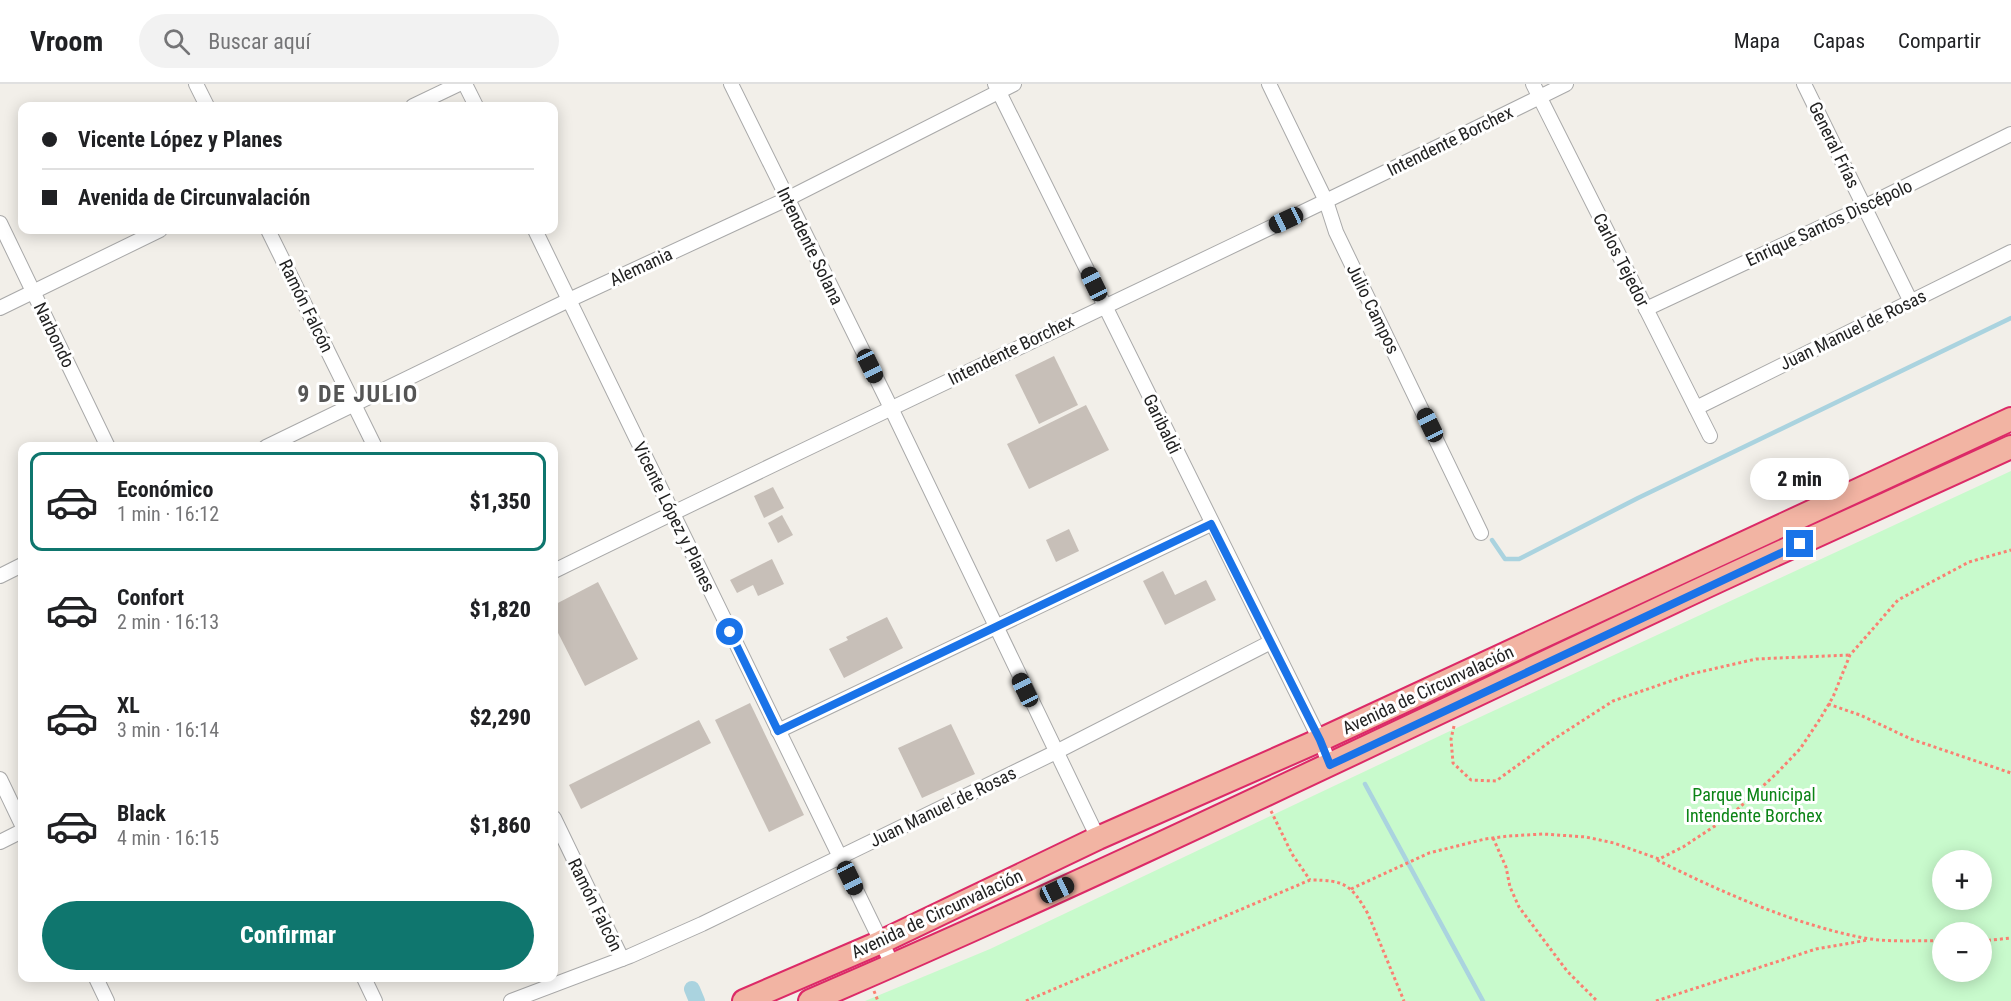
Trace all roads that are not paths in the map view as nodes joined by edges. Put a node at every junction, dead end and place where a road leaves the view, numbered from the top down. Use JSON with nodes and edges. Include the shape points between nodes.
{"nodes":[{"id":1,"x":196,"y":84,"type":"edge"},
{"id":2,"x":459,"y":84,"type":"edge"},
{"id":3,"x":465,"y":84,"type":"edge"},
{"id":4,"x":731,"y":84,"type":"edge"},
{"id":5,"x":1014,"y":84,"type":"edge"},
{"id":6,"x":1269,"y":84,"type":"edge"},
{"id":7,"x":1533,"y":84,"type":"edge"},
{"id":8,"x":1566,"y":84,"type":"edge"},
{"id":9,"x":1804,"y":84,"type":"edge"},
{"id":10,"x":997,"y":88,"type":"edge"},
{"id":11,"x":1540,"y":97,"type":"junction"},
{"id":12,"x":205,"y":102,"type":"edge"},
{"id":13,"x":421,"y":102,"type":"edge"},
{"id":14,"x":474,"y":102,"type":"edge"},
{"id":15,"x":2011,"y":134,"type":"edge"},
{"id":16,"x":787,"y":199,"type":"junction"},
{"id":17,"x":1326,"y":201,"type":"junction"},
{"id":18,"x":1864,"y":207,"type":"junction"},
{"id":19,"x":0,"y":223,"type":"edge"},
{"id":20,"x":152,"y":234,"type":"edge"},
{"id":21,"x":270,"y":234,"type":"edge"},
{"id":22,"x":537,"y":234,"type":"edge"},
{"id":23,"x":2011,"y":252,"type":"edge"},
{"id":24,"x":33,"y":291,"type":"junction"},
{"id":25,"x":569,"y":300,"type":"junction"},
{"id":26,"x":1911,"y":302,"type":"junction"},
{"id":27,"x":1104,"y":306,"type":"junction"},
{"id":28,"x":0,"y":308,"type":"edge"},
{"id":29,"x":1646,"y":309,"type":"junction"},
{"id":30,"x":355,"y":404,"type":"junction"},
{"id":31,"x":891,"y":408,"type":"junction"},
{"id":32,"x":1696,"y":408,"type":"junction"},
{"id":33,"x":2011,"y":419,"type":"edge"},
{"id":34,"x":1710,"y":436,"type":"dead end"},
{"id":35,"x":106,"y":442,"type":"edge"},
{"id":36,"x":276,"y":442,"type":"edge"},
{"id":37,"x":373,"y":442,"type":"edge"},
{"id":38,"x":2011,"y":447,"type":"edge"},
{"id":39,"x":672,"y":513,"type":"junction"},
{"id":40,"x":1211,"y":524,"type":"junction"},
{"id":41,"x":1481,"y":533,"type":"dead end"},
{"id":42,"x":18,"y":567,"type":"edge"},
{"id":43,"x":558,"y":569,"type":"edge"},
{"id":44,"x":0,"y":576,"type":"edge"},
{"id":45,"x":995,"y":627,"type":"junction"},
{"id":46,"x":1271,"y":642,"type":"junction"},
{"id":47,"x":778,"y":731,"type":"junction"},
{"id":48,"x":1320,"y":740,"type":"junction"},
{"id":49,"x":1056,"y":752,"type":"junction"},
{"id":50,"x":1330,"y":765,"type":"junction"},
{"id":51,"x":0,"y":779,"type":"edge"},
{"id":52,"x":18,"y":817,"type":"edge"},
{"id":53,"x":558,"y":826,"type":"edge"},
{"id":54,"x":18,"y":833,"type":"edge"},
{"id":55,"x":1098,"y":838,"type":"junction"},
{"id":56,"x":0,"y":842,"type":"edge"},
{"id":57,"x":840,"y":857,"type":"junction"},
{"id":58,"x":881,"y":942,"type":"junction"},
{"id":59,"x":621,"y":959,"type":"junction"},
{"id":60,"x":892,"y":966,"type":"junction"},
{"id":61,"x":98,"y":982,"type":"edge"},
{"id":62,"x":366,"y":982,"type":"edge"},
{"id":63,"x":107,"y":1001,"type":"edge"},
{"id":64,"x":375,"y":1001,"type":"edge"},
{"id":65,"x":511,"y":1001,"type":"edge"},
{"id":66,"x":744,"y":1001,"type":"edge"},
{"id":67,"x":810,"y":1001,"type":"edge"}],
"edges":[{"from":1,"to":12,"type":"street"},
{"from":2,"to":13,"type":"street"},
{"from":3,"to":14,"type":"street"},
{"from":4,"to":16,"type":"street","name":"Intendente Solana"},
{"from":5,"to":10,"type":"street","name":"Alemania"},
{"from":6,"to":17,"type":"street","name":"Julio Campos"},
{"from":7,"to":11,"type":"street","name":"Carlos Tejedor"},
{"from":8,"to":11,"type":"street","name":"Intendente Borchex"},
{"from":9,"to":18,"type":"street","name":"General Frías"},
{"from":10,"to":16,"type":"street","name":"Alemania"},
{"from":10,"to":27,"type":"street","name":"Garibaldi"},
{"from":11,"to":17,"type":"street","name":"Intendente Borchex"},
{"from":11,"to":29,"type":"street","name":"Carlos Tejedor"},
{"from":15,"to":18,"type":"street","name":"Enrique Santos Discépolo"},
{"from":16,"to":25,"type":"street","name":"Alemania"},
{"from":16,"to":31,"type":"street","name":"Intendente Solana"},
{"from":17,"to":27,"type":"street","name":"Intendente Borchex"},
{"from":17,"to":41,"type":"street","name":"Julio Campos","via":[[1336,232]]},
{"from":18,"to":26,"type":"street","name":"General Frías"},
{"from":18,"to":29,"type":"street","name":"Enrique Santos Discépolo"},
{"from":19,"to":24,"type":"street","name":"Narbondo"},
{"from":20,"to":24,"type":"street"},
{"from":21,"to":30,"type":"street","name":"Ramón Falcón"},
{"from":22,"to":25,"type":"street","name":"Vicente López y Planes"},
{"from":23,"to":26,"type":"street","name":"Juan Manuel de Rosas"},
{"from":24,"to":28,"type":"street"},
{"from":24,"to":35,"type":"street","name":"Narbondo"},
{"from":25,"to":30,"type":"street","name":"Alemania"},
{"from":25,"to":39,"type":"street","name":"Vicente López y Planes"},
{"from":26,"to":32,"type":"street","name":"Juan Manuel de Rosas"},
{"from":27,"to":31,"type":"street","name":"Intendente Borchex"},
{"from":27,"to":40,"type":"street","name":"Garibaldi"},
{"from":29,"to":32,"type":"street","name":"Carlos Tejedor"},
{"from":30,"to":36,"type":"street","name":"Alemania"},
{"from":30,"to":37,"type":"street","name":"Ramón Falcón"},
{"from":31,"to":39,"type":"street","name":"Intendente Borchex"},
{"from":31,"to":45,"type":"street","name":"Intendente Solana"},
{"from":32,"to":34,"type":"street","name":"Carlos Tejedor"},
{"from":33,"to":48,"type":"highway","name":"Avenida de Circunvalación"},
{"from":38,"to":50,"type":"highway","name":"Avenida de Circunvalación"},
{"from":39,"to":43,"type":"street","name":"Intendente Borchex"},
{"from":39,"to":47,"type":"street","name":"Vicente López y Planes"},
{"from":40,"to":45,"type":"street"},
{"from":40,"to":46,"type":"street","name":"Garibaldi"},
{"from":42,"to":44,"type":"street"},
{"from":45,"to":47,"type":"street"},
{"from":45,"to":49,"type":"street","name":"Intendente Solana"},
{"from":46,"to":48,"type":"street","name":"Garibaldi"},
{"from":46,"to":49,"type":"street","name":"Juan Manuel de Rosas"},
{"from":47,"to":57,"type":"street","name":"Vicente López y Planes"},
{"from":48,"to":50,"type":"street","name":"Garibaldi"},
{"from":48,"to":55,"type":"highway","name":"Avenida de Circunvalación"},
{"from":49,"to":55,"type":"street","name":"Intendente Solana"},
{"from":49,"to":57,"type":"street","name":"Juan Manuel de Rosas"},
{"from":50,"to":60,"type":"highway","name":"Avenida de Circunvalación"},
{"from":51,"to":52,"type":"street"},
{"from":53,"to":59,"type":"street","name":"Ramón Falcón"},
{"from":54,"to":56,"type":"street"},
{"from":55,"to":58,"type":"highway","name":"Avenida de Circunvalación"},
{"from":57,"to":58,"type":"street","name":"Vicente López y Planes"},
{"from":57,"to":59,"type":"street","name":"Juan Manuel de Rosas"},
{"from":58,"to":60,"type":"street","name":"Vicente López y Planes"},
{"from":58,"to":66,"type":"highway","name":"Avenida de Circunvalación"},
{"from":59,"to":65,"type":"street","name":"Juan Manuel de Rosas"},
{"from":60,"to":67,"type":"highway","name":"Avenida de Circunvalación"},
{"from":61,"to":63,"type":"street"},
{"from":62,"to":64,"type":"street"}]}
